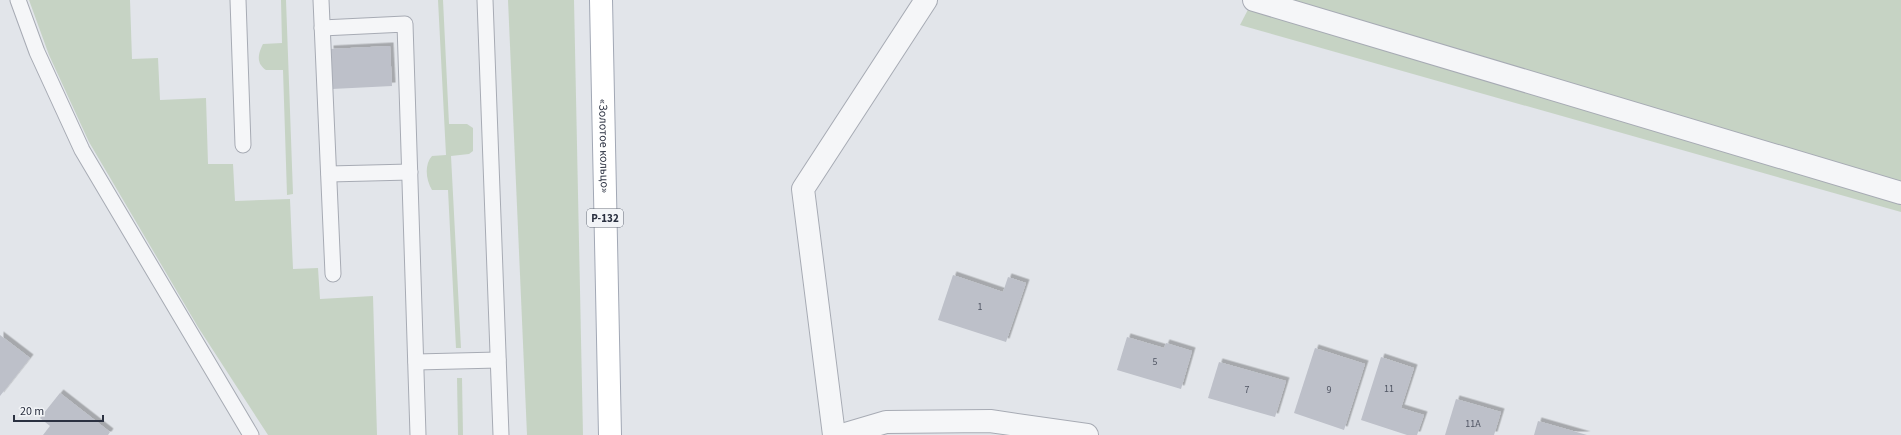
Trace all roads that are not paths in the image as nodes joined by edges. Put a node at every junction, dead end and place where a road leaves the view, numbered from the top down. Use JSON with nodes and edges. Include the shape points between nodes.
{"nodes":[{"id":1,"x":18,"y":0,"type":"edge"},
{"id":2,"x":238,"y":0,"type":"edge"},
{"id":3,"x":321,"y":0,"type":"edge"},
{"id":4,"x":485,"y":0,"type":"edge"},
{"id":5,"x":601,"y":0,"type":"edge"},
{"id":6,"x":926,"y":0,"type":"edge"},
{"id":7,"x":1254,"y":0,"type":"edge"},
{"id":8,"x":322,"y":28,"type":"junction"},
{"id":9,"x":243,"y":145,"type":"dead end"},
{"id":10,"x":410,"y":172,"type":"junction"},
{"id":11,"x":329,"y":174,"type":"junction"},
{"id":12,"x":1901,"y":193,"type":"edge"},
{"id":13,"x":333,"y":274,"type":"dead end"},
{"id":14,"x":498,"y":360,"type":"junction"},
{"id":15,"x":416,"y":362,"type":"junction"},
{"id":16,"x":251,"y":435,"type":"edge"},
{"id":17,"x":418,"y":435,"type":"edge"},
{"id":18,"x":502,"y":435,"type":"edge"},
{"id":19,"x":610,"y":435,"type":"edge"},
{"id":20,"x":834,"y":435,"type":"edge"},
{"id":21,"x":842,"y":435,"type":"edge"},
{"id":22,"x":1087,"y":435,"type":"edge"}],
"edges":[{"from":1,"to":16,"type":"lane","via":[[37,52],[82,150]]},
{"from":2,"to":9,"type":"lane"},
{"from":3,"to":8,"type":"lane"},
{"from":4,"to":14,"type":"lane"},
{"from":5,"to":19,"type":"main road","name":"«Золотое кольцо»","number":"Р-132"},
{"from":6,"to":20,"type":"street","via":[[803,189]]},
{"from":7,"to":12,"type":"street"},
{"from":8,"to":10,"type":"lane","via":[[405,24]]},
{"from":8,"to":11,"type":"lane"},
{"from":10,"to":11,"type":"lane"},
{"from":10,"to":15,"type":"lane"},
{"from":11,"to":13,"type":"lane"},
{"from":14,"to":15,"type":"lane"},
{"from":14,"to":18,"type":"lane"},
{"from":15,"to":17,"type":"lane"},
{"from":21,"to":22,"type":"street","via":[[886,422],[990,421]]}]}
